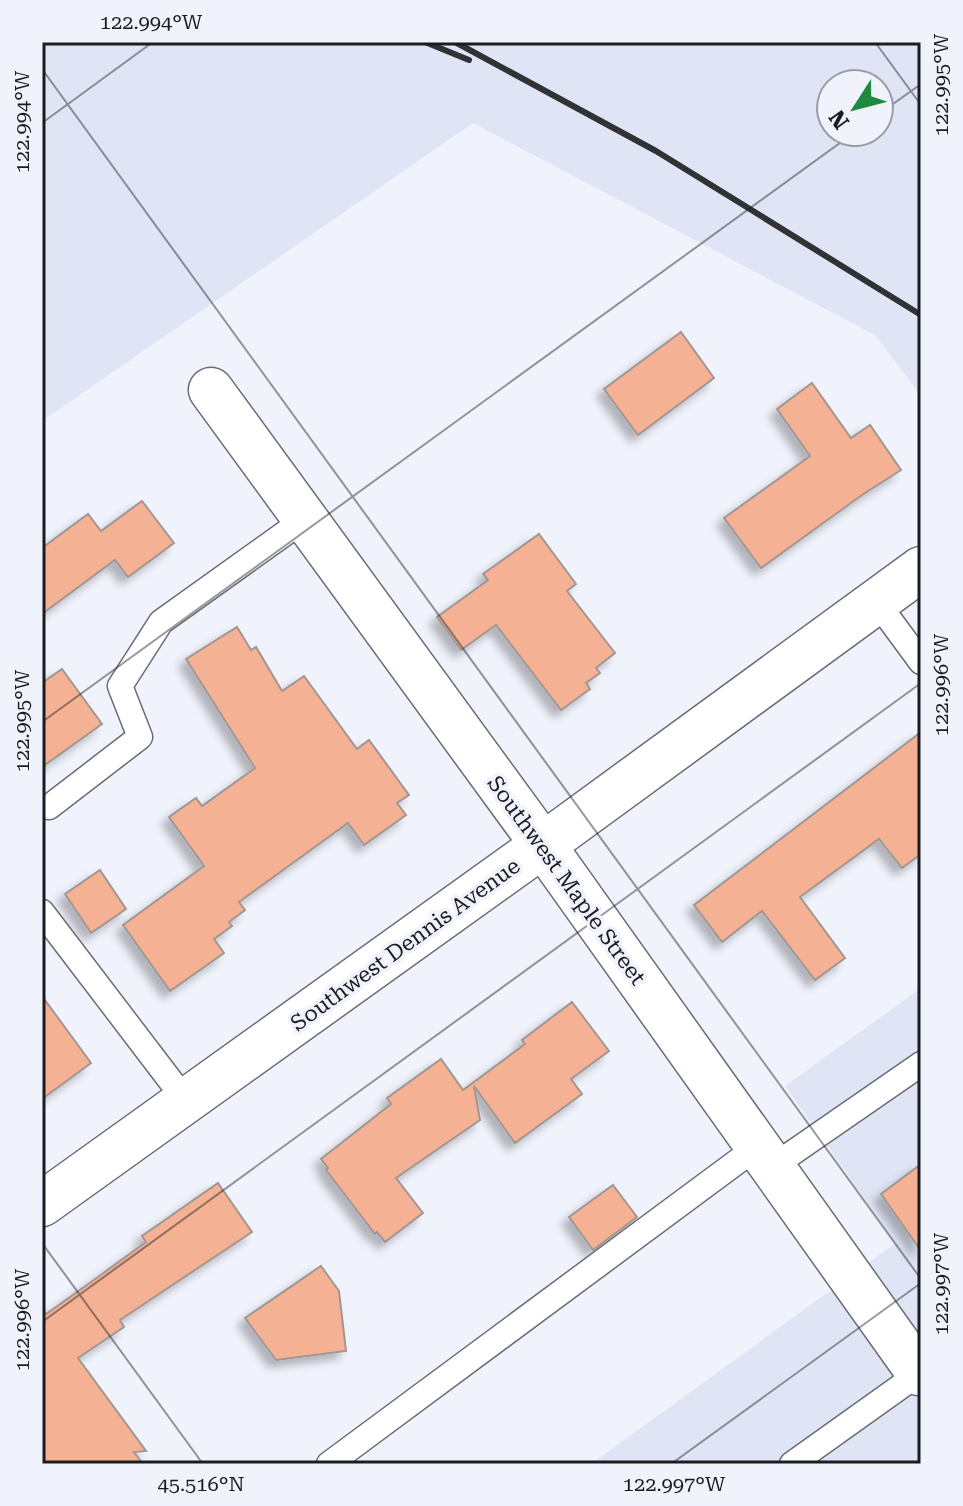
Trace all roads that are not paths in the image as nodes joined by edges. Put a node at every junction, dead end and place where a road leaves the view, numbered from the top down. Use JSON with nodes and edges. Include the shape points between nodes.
{"nodes":[{"id":1,"x":211,"y":390,"type":"dead end"},
{"id":2,"x":305,"y":519,"type":"junction"},
{"id":3,"x":921,"y":569,"type":"edge"},
{"id":4,"x":876,"y":601,"type":"junction"},
{"id":5,"x":921,"y":662,"type":"edge"},
{"id":6,"x":49,"y":807,"type":"dead end"},
{"id":7,"x":543,"y":845,"type":"junction"},
{"id":8,"x":42,"y":912,"type":"edge"},
{"id":9,"x":921,"y":1064,"type":"edge"},
{"id":10,"x":186,"y":1101,"type":"junction"},
{"id":11,"x":764,"y":1157,"type":"junction"},
{"id":12,"x":42,"y":1204,"type":"edge"},
{"id":13,"x":920,"y":1373,"type":"edge"},
{"id":14,"x":329,"y":1464,"type":"edge"},
{"id":15,"x":792,"y":1464,"type":"edge"}],
"edges":[{"from":1,"to":2,"type":"street","name":"Southwest Maple Street"},
{"from":2,"to":6,"type":"lane","via":[[161,622],[120,686],[140,737]]},
{"from":2,"to":7,"type":"street","name":"Southwest Maple Street"},
{"from":3,"to":4,"type":"street","name":"Southwest Dennis Avenue"},
{"from":4,"to":5,"type":"lane"},
{"from":4,"to":7,"type":"street","name":"Southwest Dennis Avenue"},
{"from":7,"to":10,"type":"street","name":"Southwest Dennis Avenue"},
{"from":7,"to":11,"type":"street","name":"Southwest Maple Street"},
{"from":8,"to":10,"type":"lane"},
{"from":9,"to":11,"type":"lane"},
{"from":10,"to":12,"type":"street","name":"Southwest Dennis Avenue"},
{"from":11,"to":13,"type":"street","name":"Southwest Maple Street"},
{"from":11,"to":14,"type":"lane"},
{"from":13,"to":15,"type":"lane"}]}
